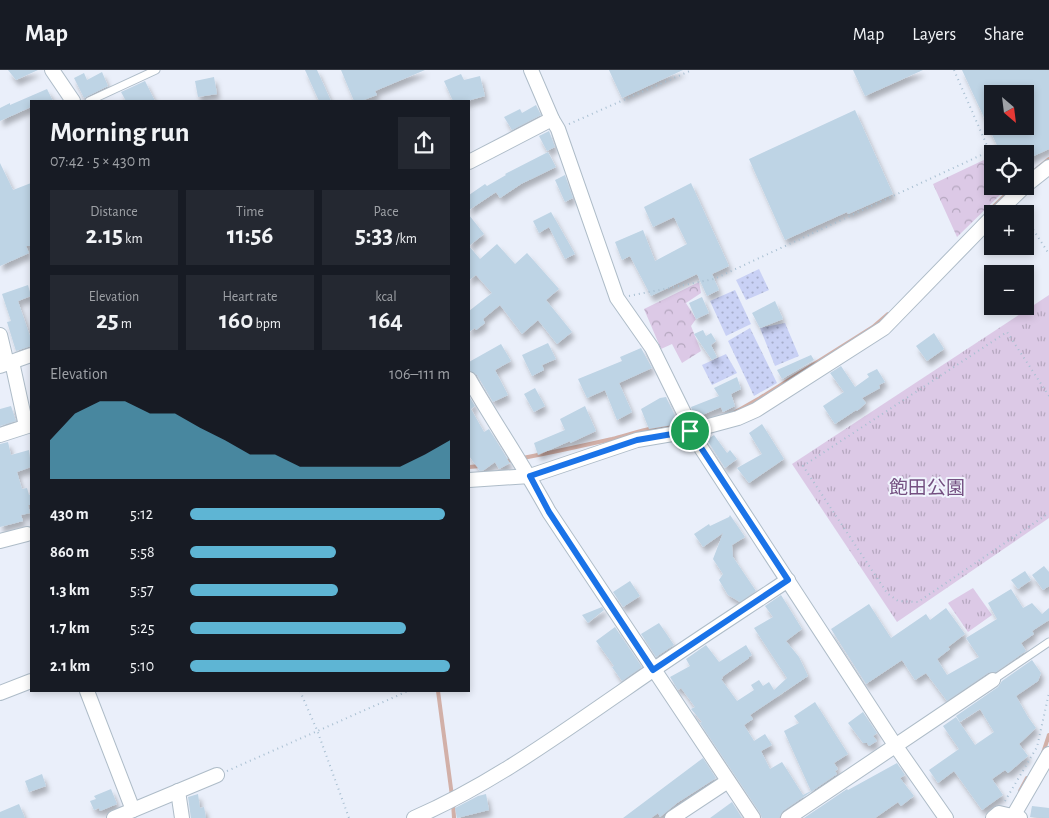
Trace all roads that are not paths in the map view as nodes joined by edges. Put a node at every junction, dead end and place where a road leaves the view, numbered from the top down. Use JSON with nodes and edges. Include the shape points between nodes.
{"nodes":[{"id":1,"x":52,"y":70,"type":"edge"},
{"id":2,"x":156,"y":70,"type":"edge"},
{"id":3,"x":531,"y":70,"type":"edge"},
{"id":4,"x":72,"y":100,"type":"edge"},
{"id":5,"x":91,"y":100,"type":"edge"},
{"id":6,"x":555,"y":124,"type":"junction"},
{"id":7,"x":470,"y":162,"type":"edge"},
{"id":8,"x":1049,"y":167,"type":"edge"},
{"id":9,"x":1034,"y":179,"type":"edge"},
{"id":10,"x":1016,"y":195,"type":"edge"},
{"id":11,"x":1005,"y":205,"type":"edge"},
{"id":12,"x":984,"y":225,"type":"edge"},
{"id":13,"x":0,"y":335,"type":"edge"},
{"id":14,"x":30,"y":355,"type":"edge"},
{"id":15,"x":6,"y":364,"type":"edge"},
{"id":16,"x":470,"y":382,"type":"edge"},
{"id":17,"x":29,"y":425,"type":"edge"},
{"id":18,"x":690,"y":431,"type":"junction"},
{"id":19,"x":0,"y":434,"type":"edge"},
{"id":20,"x":530,"y":476,"type":"junction"},
{"id":21,"x":470,"y":480,"type":"edge"},
{"id":22,"x":30,"y":535,"type":"edge"},
{"id":23,"x":0,"y":541,"type":"edge"},
{"id":24,"x":788,"y":580,"type":"junction"},
{"id":25,"x":1049,"y":642,"type":"edge"},
{"id":26,"x":653,"y":670,"type":"junction"},
{"id":27,"x":993,"y":680,"type":"joint"},
{"id":28,"x":30,"y":681,"type":"edge"},
{"id":29,"x":87,"y":692,"type":"edge"},
{"id":30,"x":0,"y":693,"type":"edge"},
{"id":31,"x":895,"y":745,"type":"junction"},
{"id":32,"x":1049,"y":754,"type":"edge"},
{"id":33,"x":217,"y":775,"type":"road end"},
{"id":34,"x":728,"y":782,"type":"junction"},
{"id":35,"x":178,"y":791,"type":"junction"},
{"id":36,"x":133,"y":810,"type":"junction"},
{"id":37,"x":1008,"y":817,"type":"edge"},
{"id":38,"x":114,"y":818,"type":"edge"},
{"id":39,"x":182,"y":818,"type":"edge"},
{"id":40,"x":414,"y":818,"type":"edge"},
{"id":41,"x":672,"y":818,"type":"edge"},
{"id":42,"x":753,"y":818,"type":"edge"},
{"id":43,"x":788,"y":818,"type":"edge"},
{"id":44,"x":946,"y":818,"type":"edge"}],
"edges":[{"from":1,"to":4,"type":"street"},
{"from":2,"to":5,"type":"lane"},
{"from":3,"to":6,"type":"street"},
{"from":6,"to":7,"type":"street"},
{"from":6,"to":18,"type":"street","via":[[617,298],[652,348]]},
{"from":8,"to":9,"type":"street"},
{"from":10,"to":11,"type":"street"},
{"from":12,"to":18,"type":"street","via":[[884,328],[756,410]]},
{"from":13,"to":15,"type":"street"},
{"from":14,"to":15,"type":"street"},
{"from":15,"to":17,"type":"street"},
{"from":16,"to":20,"type":"street"},
{"from":17,"to":19,"type":"street"},
{"from":18,"to":20,"type":"street","via":[[637,440]]},
{"from":18,"to":24,"type":"street"},
{"from":20,"to":21,"type":"street"},
{"from":20,"to":26,"type":"street","via":[[549,512]]},
{"from":22,"to":23,"type":"street"},
{"from":24,"to":26,"type":"street"},
{"from":24,"to":31,"type":"street"},
{"from":25,"to":27,"type":"lane"},
{"from":26,"to":34,"type":"street"},
{"from":26,"to":40,"type":"street","via":[[537,750]]},
{"from":27,"to":31,"type":"street"},
{"from":28,"to":30,"type":"street"},
{"from":29,"to":36,"type":"street"},
{"from":31,"to":43,"type":"street"},
{"from":31,"to":44,"type":"street"},
{"from":32,"to":37,"type":"street"},
{"from":33,"to":35,"type":"street"},
{"from":34,"to":41,"type":"street"},
{"from":34,"to":42,"type":"street"},
{"from":35,"to":36,"type":"street"},
{"from":35,"to":39,"type":"street"},
{"from":36,"to":38,"type":"street"}]}
